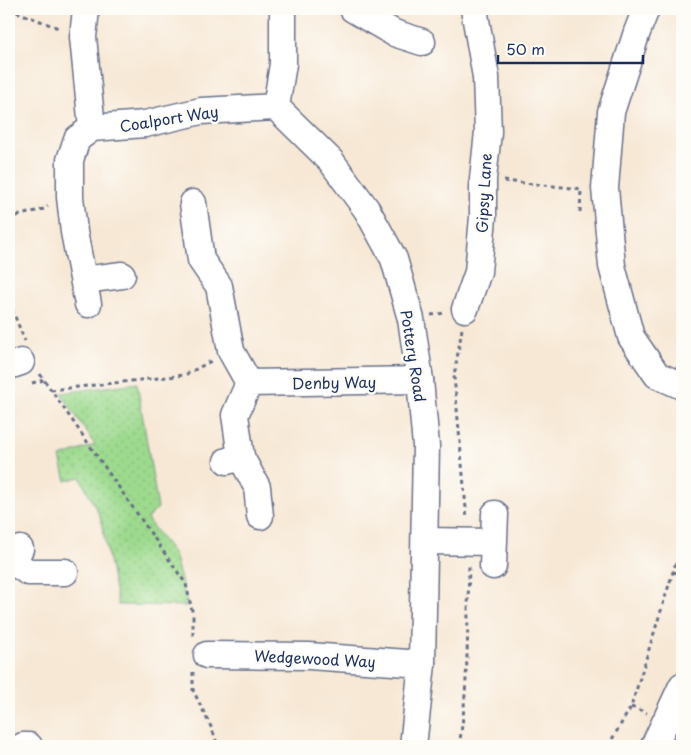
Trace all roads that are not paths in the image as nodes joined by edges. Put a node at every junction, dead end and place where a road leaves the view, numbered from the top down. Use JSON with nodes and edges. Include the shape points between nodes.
{"nodes":[{"id":1,"x":283,"y":9,"type":"edge"},
{"id":2,"x":354,"y":9,"type":"edge"},
{"id":3,"x":474,"y":9,"type":"edge"},
{"id":4,"x":646,"y":9,"type":"edge"},
{"id":5,"x":85,"y":21,"type":"edge"},
{"id":6,"x":422,"y":42,"type":"dead end"},
{"id":7,"x":276,"y":107,"type":"junction"},
{"id":8,"x":92,"y":128,"type":"junction"},
{"id":9,"x":194,"y":203,"type":"dead end"},
{"id":10,"x":122,"y":275,"type":"dead end"},
{"id":11,"x":465,"y":309,"type":"road end"},
{"id":12,"x":420,"y":380,"type":"junction"},
{"id":13,"x":249,"y":384,"type":"junction"},
{"id":14,"x":682,"y":386,"type":"edge"},
{"id":15,"x":494,"y":514,"type":"dead end"},
{"id":16,"x":260,"y":516,"type":"dead end"},
{"id":17,"x":425,"y":541,"type":"junction"},
{"id":18,"x":13,"y":556,"type":"edge"},
{"id":19,"x":65,"y":572,"type":"dead end"},
{"id":20,"x":198,"y":654,"type":"road end"},
{"id":21,"x":422,"y":664,"type":"junction"},
{"id":22,"x":682,"y":686,"type":"edge"},
{"id":23,"x":23,"y":746,"type":"edge"},
{"id":24,"x":30,"y":746,"type":"edge"},
{"id":25,"x":413,"y":746,"type":"edge"},
{"id":26,"x":654,"y":746,"type":"edge"}],
"edges":[{"from":1,"to":7,"type":"street","via":[[284,64]]},
{"from":2,"to":6,"type":"street","via":[[394,33]]},
{"from":3,"to":11,"type":"street","name":"Gipsy Lane","via":[[486,77],[488,132],[478,272]]},
{"from":4,"to":14,"type":"street","via":[[611,112],[605,188],[610,246],[612,266],[632,337],[657,375]]},
{"from":5,"to":8,"type":"street"},
{"from":7,"to":8,"type":"street","name":"Coalport Way","via":[[201,111],[145,124]]},
{"from":7,"to":12,"type":"street","name":"Pottery Road","via":[[331,162],[367,210],[394,259],[411,319]]},
{"from":8,"to":10,"type":"street","via":[[77,139],[62,198],[74,232],[86,292]]},
{"from":9,"to":13,"type":"street","via":[[201,260],[219,286],[231,351]]},
{"from":12,"to":13,"type":"street","name":"Denby Way"},
{"from":12,"to":17,"type":"street","name":"Pottery Road","via":[[426,446]]},
{"from":13,"to":16,"type":"street","via":[[235,415],[234,459],[257,487]]},
{"from":15,"to":17,"type":"street","via":[[485,550]]},
{"from":17,"to":21,"type":"street","name":"Pottery Road"},
{"from":18,"to":19,"type":"street","via":[[28,572]]},
{"from":20,"to":21,"type":"street","name":"Wedgewood Way","via":[[308,656]]},
{"from":21,"to":25,"type":"street","name":"Pottery Road"},
{"from":22,"to":26,"type":"street"},
{"from":23,"to":24,"type":"street"}]}
